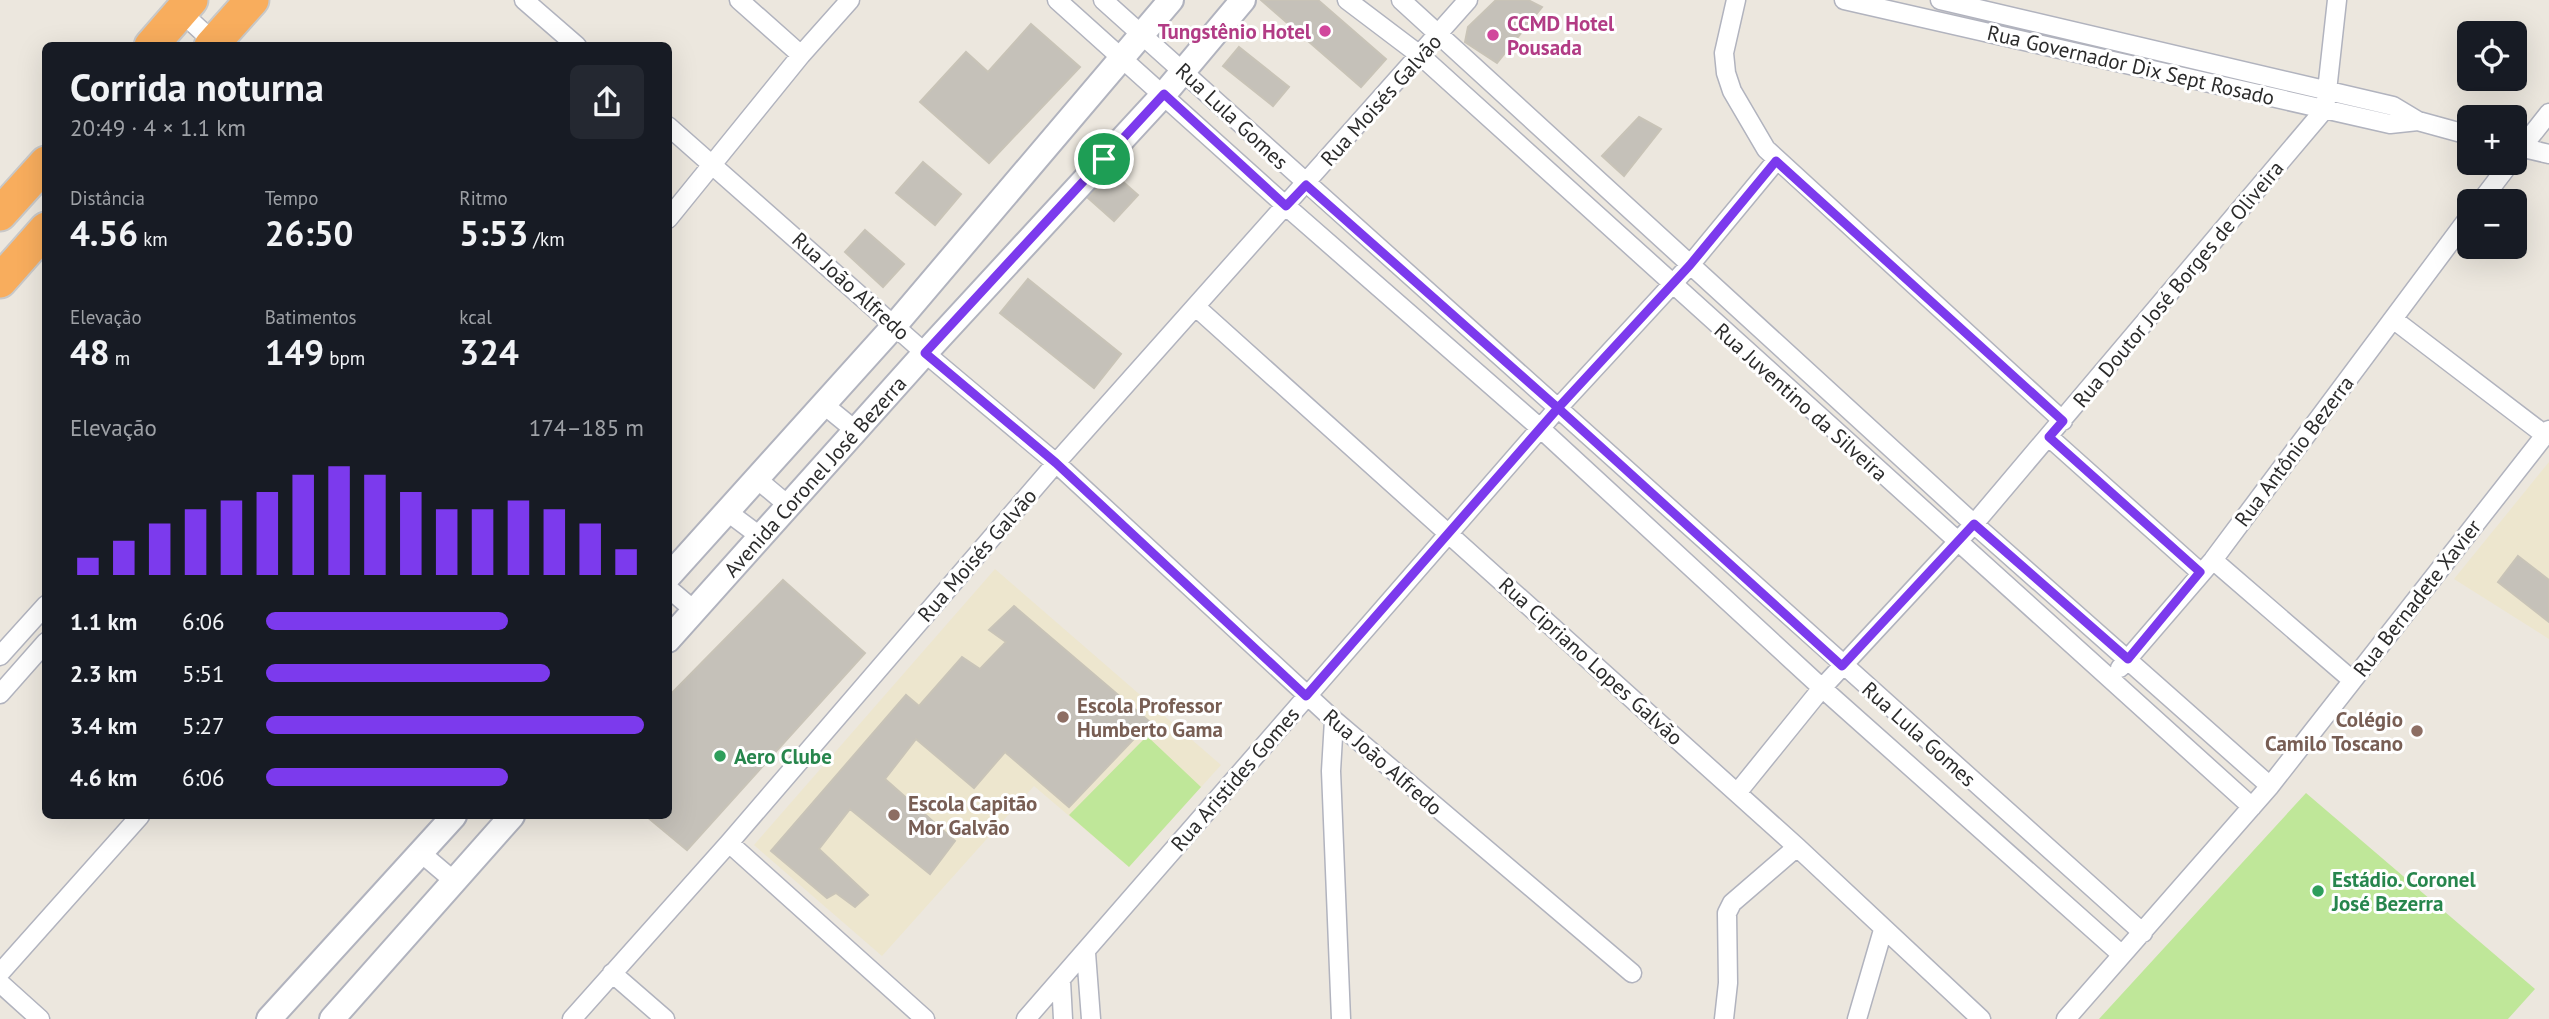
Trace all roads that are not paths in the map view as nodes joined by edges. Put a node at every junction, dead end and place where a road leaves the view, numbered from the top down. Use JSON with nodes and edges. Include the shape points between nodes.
{"nodes":[{"id":1,"x":252,"y":0,"type":"edge"},
{"id":2,"x":524,"y":0,"type":"edge"},
{"id":3,"x":739,"y":0,"type":"edge"},
{"id":4,"x":850,"y":0,"type":"edge"},
{"id":5,"x":1057,"y":0,"type":"edge"},
{"id":6,"x":1103,"y":0,"type":"edge"},
{"id":7,"x":1171,"y":0,"type":"edge"},
{"id":8,"x":1243,"y":0,"type":"edge"},
{"id":9,"x":1348,"y":0,"type":"edge"},
{"id":10,"x":1401,"y":0,"type":"edge"},
{"id":11,"x":1468,"y":0,"type":"edge"},
{"id":12,"x":1736,"y":0,"type":"edge"},
{"id":13,"x":1844,"y":0,"type":"edge"},
{"id":14,"x":1940,"y":0,"type":"edge"},
{"id":15,"x":2337,"y":0,"type":"edge"},
{"id":16,"x":186,"y":6,"type":"edge"},
{"id":17,"x":1140,"y":34,"type":"junction"},
{"id":18,"x":1439,"y":35,"type":"junction"},
{"id":19,"x":154,"y":42,"type":"edge"},
{"id":20,"x":213,"y":42,"type":"edge"},
{"id":21,"x":216,"y":42,"type":"edge"},
{"id":22,"x":572,"y":42,"type":"edge"},
{"id":23,"x":801,"y":54,"type":"junction"},
{"id":24,"x":1421,"y":56,"type":"junction"},
{"id":25,"x":1121,"y":59,"type":"junction"},
{"id":26,"x":1184,"y":70,"type":"junction"},
{"id":27,"x":2325,"y":90,"type":"junction"},
{"id":28,"x":1164,"y":94,"type":"junction"},
{"id":29,"x":2325,"y":109,"type":"junction"},
{"id":30,"x":2549,"y":113,"type":"edge"},
{"id":31,"x":2418,"y":121,"type":"junction"},
{"id":32,"x":672,"y":128,"type":"edge"},
{"id":33,"x":2457,"y":132,"type":"edge"},
{"id":34,"x":2527,"y":138,"type":"edge"},
{"id":35,"x":2527,"y":151,"type":"edge"},
{"id":36,"x":2549,"y":154,"type":"edge"},
{"id":37,"x":1576,"y":159,"type":"junction"},
{"id":38,"x":1776,"y":161,"type":"junction"},
{"id":39,"x":714,"y":165,"type":"junction"},
{"id":40,"x":42,"y":167,"type":"edge"},
{"id":41,"x":2501,"y":175,"type":"edge"},
{"id":42,"x":1557,"y":179,"type":"junction"},
{"id":43,"x":1306,"y":185,"type":"junction"},
{"id":44,"x":2490,"y":189,"type":"edge"},
{"id":45,"x":1286,"y":206,"type":"junction"},
{"id":46,"x":2,"y":208,"type":"edge"},
{"id":47,"x":672,"y":214,"type":"edge"},
{"id":48,"x":2457,"y":233,"type":"edge"},
{"id":49,"x":42,"y":235,"type":"edge"},
{"id":50,"x":1690,"y":265,"type":"junction"},
{"id":51,"x":0,"y":281,"type":"edge"},
{"id":52,"x":1672,"y":284,"type":"junction"},
{"id":53,"x":1196,"y":307,"type":"junction"},
{"id":54,"x":2393,"y":319,"type":"junction"},
{"id":55,"x":895,"y":325,"type":"junction"},
{"id":56,"x":925,"y":353,"type":"junction"},
{"id":57,"x":1831,"y":394,"type":"junction"},
{"id":58,"x":823,"y":404,"type":"junction"},
{"id":59,"x":1558,"y":408,"type":"junction"},
{"id":60,"x":1814,"y":413,"type":"junction"},
{"id":61,"x":2063,"y":421,"type":"junction"},
{"id":62,"x":1541,"y":428,"type":"junction"},
{"id":63,"x":856,"y":431,"type":"junction"},
{"id":64,"x":2547,"y":433,"type":"edge"},
{"id":65,"x":2049,"y":437,"type":"junction"},
{"id":66,"x":1056,"y":463,"type":"junction"},
{"id":67,"x":758,"y":480,"type":"junction"},
{"id":68,"x":789,"y":506,"type":"junction"},
{"id":69,"x":729,"y":513,"type":"junction"},
{"id":70,"x":1974,"y":524,"type":"junction"},
{"id":71,"x":1450,"y":534,"type":"junction"},
{"id":72,"x":761,"y":537,"type":"junction"},
{"id":73,"x":1957,"y":543,"type":"junction"},
{"id":74,"x":1712,"y":548,"type":"junction"},
{"id":75,"x":2207,"y":566,"type":"junction"},
{"id":76,"x":1693,"y":568,"type":"junction"},
{"id":77,"x":672,"y":574,"type":"edge"},
{"id":78,"x":672,"y":591,"type":"edge"},
{"id":79,"x":42,"y":609,"type":"edge"},
{"id":80,"x":695,"y":611,"type":"junction"},
{"id":81,"x":672,"y":636,"type":"edge"},
{"id":82,"x":42,"y":647,"type":"edge"},
{"id":83,"x":0,"y":656,"type":"edge"},
{"id":84,"x":2128,"y":659,"type":"junction"},
{"id":85,"x":1842,"y":666,"type":"junction"},
{"id":86,"x":2110,"y":679,"type":"junction"},
{"id":87,"x":2352,"y":680,"type":"junction"},
{"id":88,"x":1822,"y":688,"type":"junction"},
{"id":89,"x":0,"y":694,"type":"edge"},
{"id":90,"x":1306,"y":696,"type":"junction"},
{"id":91,"x":1334,"y":720,"type":"junction"},
{"id":92,"x":1965,"y":775,"type":"junction"},
{"id":93,"x":2270,"y":786,"type":"junction"},
{"id":94,"x":1737,"y":793,"type":"junction"},
{"id":95,"x":1945,"y":798,"type":"junction"},
{"id":96,"x":2252,"y":807,"type":"junction"},
{"id":97,"x":137,"y":819,"type":"edge"},
{"id":98,"x":451,"y":819,"type":"edge"},
{"id":99,"x":509,"y":819,"type":"edge"},
{"id":100,"x":729,"y":843,"type":"junction"},
{"id":101,"x":1797,"y":847,"type":"junction"},
{"id":102,"x":421,"y":853,"type":"junction"},
{"id":103,"x":454,"y":881,"type":"junction"},
{"id":104,"x":1883,"y":930,"type":"junction"},
{"id":105,"x":2143,"y":933,"type":"junction"},
{"id":106,"x":1086,"y":953,"type":"junction"},
{"id":107,"x":2122,"y":955,"type":"junction"},
{"id":108,"x":0,"y":973,"type":"edge"},
{"id":109,"x":612,"y":973,"type":"junction"},
{"id":110,"x":1632,"y":973,"type":"dead end"},
{"id":111,"x":1060,"y":981,"type":"junction"},
{"id":112,"x":0,"y":983,"type":"edge"},
{"id":113,"x":40,"y":1019,"type":"edge"},
{"id":114,"x":270,"y":1019,"type":"edge"},
{"id":115,"x":332,"y":1019,"type":"edge"},
{"id":116,"x":572,"y":1019,"type":"edge"},
{"id":117,"x":665,"y":1019,"type":"edge"},
{"id":118,"x":925,"y":1019,"type":"edge"},
{"id":119,"x":1026,"y":1019,"type":"edge"},
{"id":120,"x":1063,"y":1019,"type":"edge"},
{"id":121,"x":1091,"y":1019,"type":"edge"},
{"id":122,"x":1341,"y":1019,"type":"edge"},
{"id":123,"x":1724,"y":1019,"type":"edge"},
{"id":124,"x":1857,"y":1019,"type":"edge"},
{"id":125,"x":1982,"y":1019,"type":"edge"},
{"id":126,"x":2066,"y":1019,"type":"edge"}],
"edges":[{"from":1,"to":21,"type":"highway"},
{"from":2,"to":22,"type":"street"},
{"from":3,"to":23,"type":"street"},
{"from":4,"to":23,"type":"street"},
{"from":5,"to":25,"type":"street","name":"Rua Lula Gomes"},
{"from":6,"to":17,"type":"street","name":"Rua Lula Gomes"},
{"from":7,"to":17,"type":"street","name":"Avenida Coronel José Bezerra"},
{"from":8,"to":26,"type":"street","name":"Avenida Coronel José Bezerra"},
{"from":9,"to":24,"type":"street","name":"Rua Juventino da Silveira"},
{"from":10,"to":18,"type":"street","name":"Rua Juventino da Silveira"},
{"from":11,"to":18,"type":"street","name":"Rua Moisés Galvão"},
{"from":12,"to":38,"type":"street","via":[[1724,53],[1726,73],[1732,91]]},
{"from":13,"to":29,"type":"street","name":"Rua Governador Dix Sept Rosado"},
{"from":14,"to":27,"type":"street","name":"Rua Governador Dix Sept Rosado"},
{"from":15,"to":27,"type":"street"},
{"from":16,"to":19,"type":"highway"},
{"from":16,"to":20,"type":"street"},
{"from":17,"to":25,"type":"street","name":"Avenida Coronel José Bezerra"},
{"from":17,"to":26,"type":"street","name":"Rua Lula Gomes"},
{"from":18,"to":24,"type":"street","name":"Rua Moisés Galvão"},
{"from":18,"to":37,"type":"street","name":"Rua Juventino da Silveira"},
{"from":23,"to":39,"type":"street"},
{"from":24,"to":42,"type":"street","name":"Rua Juventino da Silveira"},
{"from":24,"to":43,"type":"street","name":"Rua Moisés Galvão"},
{"from":25,"to":28,"type":"street","name":"Rua Lula Gomes"},
{"from":25,"to":55,"type":"street","name":"Avenida Coronel José Bezerra"},
{"from":26,"to":28,"type":"street","name":"Avenida Coronel José Bezerra"},
{"from":26,"to":43,"type":"street","name":"Rua Lula Gomes"},
{"from":27,"to":29,"type":"street"},
{"from":27,"to":31,"type":"street","name":"Rua Governador Dix Sept Rosado","via":[[2393,106]]},
{"from":28,"to":45,"type":"street","name":"Rua Lula Gomes"},
{"from":28,"to":56,"type":"street","name":"Avenida Coronel José Bezerra"},
{"from":29,"to":31,"type":"street","name":"Rua Governador Dix Sept Rosado","via":[[2390,124]]},
{"from":29,"to":61,"type":"street","name":"Rua Doutor José Borges de Oliveira"},
{"from":30,"to":34,"type":"street"},
{"from":31,"to":33,"type":"street","name":"Rua Governador Dix Sept Rosado"},
{"from":32,"to":39,"type":"street","name":"Rua João Alfredo"},
{"from":35,"to":36,"type":"street"},
{"from":37,"to":42,"type":"street"},
{"from":37,"to":50,"type":"street","name":"Rua Juventino da Silveira"},
{"from":38,"to":50,"type":"street","name":"Rua Aristides Gomes"},
{"from":38,"to":61,"type":"street"},
{"from":39,"to":47,"type":"street"},
{"from":39,"to":55,"type":"street","name":"Rua João Alfredo"},
{"from":40,"to":46,"type":"highway"},
{"from":41,"to":44,"type":"street"},
{"from":42,"to":52,"type":"street","name":"Rua Juventino da Silveira"},
{"from":43,"to":45,"type":"street","name":"Rua Moisés Galvão"},
{"from":43,"to":59,"type":"street","name":"Rua Lula Gomes"},
{"from":45,"to":53,"type":"street","name":"Rua Moisés Galvão"},
{"from":45,"to":62,"type":"street","name":"Rua Lula Gomes"},
{"from":48,"to":54,"type":"street","name":"Rua Antônio Bezerra"},
{"from":49,"to":51,"type":"highway"},
{"from":50,"to":52,"type":"street","name":"Rua Aristides Gomes"},
{"from":50,"to":57,"type":"street","name":"Rua Juventino da Silveira"},
{"from":52,"to":59,"type":"street","name":"Rua Aristides Gomes"},
{"from":52,"to":60,"type":"street","name":"Rua Juventino da Silveira"},
{"from":53,"to":66,"type":"street","name":"Rua Moisés Galvão"},
{"from":53,"to":71,"type":"street","name":"Rua Cipriano Lopes Galvão"},
{"from":54,"to":64,"type":"street"},
{"from":54,"to":75,"type":"street","name":"Rua Antônio Bezerra"},
{"from":55,"to":56,"type":"street","name":"Rua João Alfredo"},
{"from":55,"to":58,"type":"street","name":"Avenida Coronel José Bezerra"},
{"from":56,"to":63,"type":"street","name":"Avenida Coronel José Bezerra"},
{"from":56,"to":66,"type":"street","name":"Rua João Alfredo"},
{"from":57,"to":60,"type":"street"},
{"from":57,"to":70,"type":"street","name":"Rua Juventino da Silveira"},
{"from":58,"to":63,"type":"street"},
{"from":58,"to":67,"type":"street","name":"Avenida Coronel José Bezerra"},
{"from":59,"to":62,"type":"street","name":"Rua Aristides Gomes"},
{"from":59,"to":74,"type":"street","name":"Rua Lula Gomes"},
{"from":60,"to":73,"type":"street","name":"Rua Juventino da Silveira"},
{"from":61,"to":65,"type":"street","name":"Rua Doutor José Borges de Oliveira"},
{"from":62,"to":71,"type":"street","name":"Rua Aristides Gomes"},
{"from":62,"to":76,"type":"street","name":"Rua Lula Gomes"},
{"from":63,"to":68,"type":"street","name":"Avenida Coronel José Bezerra"},
{"from":64,"to":87,"type":"street","name":"Rua Bernadete Xavier"},
{"from":65,"to":70,"type":"street","name":"Rua Doutor José Borges de Oliveira"},
{"from":65,"to":75,"type":"street"},
{"from":66,"to":90,"type":"street","name":"Rua João Alfredo"},
{"from":66,"to":100,"type":"street","name":"Rua Moisés Galvão"},
{"from":67,"to":68,"type":"street"},
{"from":67,"to":69,"type":"street","name":"Avenida Coronel José Bezerra"},
{"from":68,"to":72,"type":"street","name":"Avenida Coronel José Bezerra"},
{"from":69,"to":72,"type":"street"},
{"from":69,"to":77,"type":"street","name":"Avenida Coronel José Bezerra"},
{"from":70,"to":73,"type":"street","name":"Rua Doutor José Borges de Oliveira"},
{"from":70,"to":84,"type":"street","name":"Rua Juventino da Silveira"},
{"from":71,"to":90,"type":"street","name":"Rua Aristides Gomes"},
{"from":71,"to":94,"type":"street","name":"Rua Cipriano Lopes Galvão"},
{"from":72,"to":80,"type":"street","name":"Avenida Coronel José Bezerra"},
{"from":73,"to":85,"type":"street","name":"Rua Doutor José Borges de Oliveira"},
{"from":73,"to":86,"type":"street","name":"Rua Juventino da Silveira"},
{"from":74,"to":76,"type":"street"},
{"from":74,"to":85,"type":"street","name":"Rua Lula Gomes"},
{"from":75,"to":84,"type":"street","name":"Rua Antônio Bezerra"},
{"from":75,"to":87,"type":"street"},
{"from":76,"to":88,"type":"street","name":"Rua Lula Gomes"},
{"from":78,"to":80,"type":"street"},
{"from":79,"to":83,"type":"street"},
{"from":80,"to":81,"type":"street","name":"Avenida Coronel José Bezerra"},
{"from":82,"to":89,"type":"street"},
{"from":84,"to":86,"type":"street","name":"Rua Antônio Bezerra"},
{"from":84,"to":93,"type":"street","name":"Rua Juventino da Silveira"},
{"from":85,"to":88,"type":"street","name":"Rua Doutor José Borges de Oliveira"},
{"from":85,"to":92,"type":"street","name":"Rua Lula Gomes"},
{"from":86,"to":96,"type":"street","name":"Rua Juventino da Silveira"},
{"from":87,"to":93,"type":"street","name":"Rua Bernadete Xavier"},
{"from":88,"to":94,"type":"street","name":"Rua Doutor José Borges de Oliveira"},
{"from":88,"to":95,"type":"street","name":"Rua Lula Gomes"},
{"from":90,"to":91,"type":"street","name":"Rua João Alfredo"},
{"from":90,"to":106,"type":"street","name":"Rua Aristides Gomes"},
{"from":91,"to":110,"type":"street","name":"Rua João Alfredo"},
{"from":91,"to":122,"type":"street","via":[[1331,771]]},
{"from":92,"to":95,"type":"street"},
{"from":92,"to":105,"type":"street","name":"Rua Lula Gomes"},
{"from":93,"to":96,"type":"street","name":"Rua Bernadete Xavier"},
{"from":94,"to":101,"type":"street","name":"Rua Cipriano Lopes Galvão"},
{"from":95,"to":107,"type":"street","name":"Rua Lula Gomes"},
{"from":96,"to":105,"type":"street","name":"Rua Bernadete Xavier"},
{"from":97,"to":108,"type":"street"},
{"from":98,"to":102,"type":"street"},
{"from":99,"to":103,"type":"street"},
{"from":100,"to":109,"type":"street","name":"Rua Moisés Galvão"},
{"from":100,"to":118,"type":"street"},
{"from":101,"to":104,"type":"street","name":"Rua Cipriano Lopes Galvão"},
{"from":101,"to":123,"type":"street","via":[[1732,903],[1727,913]]},
{"from":102,"to":103,"type":"street"},
{"from":102,"to":114,"type":"street"},
{"from":103,"to":115,"type":"street"},
{"from":104,"to":124,"type":"street"},
{"from":104,"to":125,"type":"street","name":"Rua Cipriano Lopes Galvão"},
{"from":105,"to":107,"type":"street","name":"Rua Bernadete Xavier"},
{"from":106,"to":111,"type":"street","name":"Rua Aristides Gomes"},
{"from":106,"to":121,"type":"street"},
{"from":107,"to":126,"type":"street","name":"Rua Bernadete Xavier"},
{"from":109,"to":116,"type":"street","name":"Rua Moisés Galvão"},
{"from":109,"to":117,"type":"street"},
{"from":111,"to":119,"type":"street","name":"Rua Aristides Gomes"},
{"from":111,"to":120,"type":"street"},
{"from":112,"to":113,"type":"street"}]}
